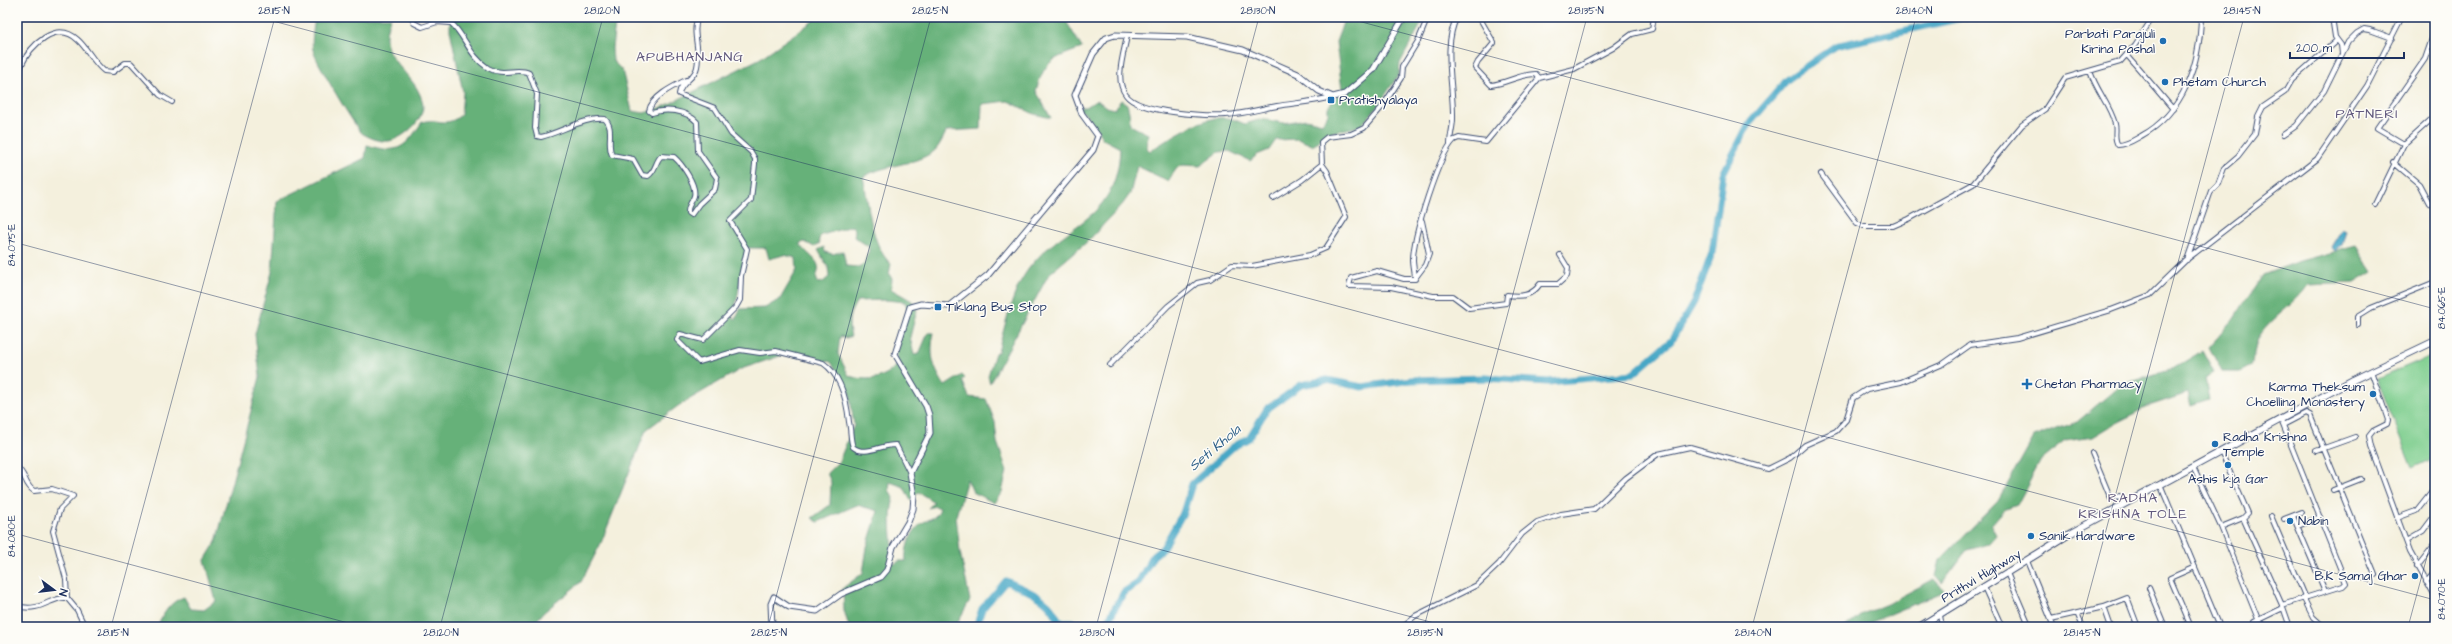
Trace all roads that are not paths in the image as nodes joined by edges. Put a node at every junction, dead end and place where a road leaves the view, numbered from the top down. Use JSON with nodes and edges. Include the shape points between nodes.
{"nodes":[{"id":1,"x":411,"y":17,"type":"edge"},
{"id":2,"x":698,"y":17,"type":"edge"},
{"id":3,"x":1404,"y":17,"type":"edge"},
{"id":4,"x":1428,"y":17,"type":"edge"},
{"id":5,"x":1457,"y":17,"type":"edge"},
{"id":6,"x":1478,"y":17,"type":"edge"},
{"id":7,"x":1654,"y":17,"type":"edge"},
{"id":8,"x":2153,"y":17,"type":"edge"},
{"id":9,"x":2201,"y":17,"type":"edge"},
{"id":10,"x":2332,"y":17,"type":"edge"},
{"id":11,"x":2402,"y":17,"type":"edge"},
{"id":12,"x":2435,"y":30,"type":"edge"},
{"id":13,"x":1127,"y":36,"type":"junction"},
{"id":14,"x":2392,"y":38,"type":"junction"},
{"id":15,"x":2336,"y":41,"type":"junction"},
{"id":16,"x":2127,"y":54,"type":"junction"},
{"id":17,"x":2342,"y":55,"type":"junction"},
{"id":18,"x":2090,"y":72,"type":"junction"},
{"id":19,"x":691,"y":77,"type":"junction"},
{"id":20,"x":1539,"y":78,"type":"junction"},
{"id":21,"x":17,"y":91,"type":"edge"},
{"id":22,"x":1331,"y":97,"type":"junction"},
{"id":23,"x":172,"y":102,"type":"dead end"},
{"id":24,"x":2173,"y":109,"type":"junction"},
{"id":25,"x":2435,"y":116,"type":"edge"},
{"id":26,"x":2283,"y":135,"type":"dead end"},
{"id":27,"x":1450,"y":144,"type":"junction"},
{"id":28,"x":2404,"y":144,"type":"junction"},
{"id":29,"x":2393,"y":162,"type":"junction"},
{"id":30,"x":1322,"y":164,"type":"junction"},
{"id":31,"x":1821,"y":174,"type":"dead end"},
{"id":32,"x":1272,"y":198,"type":"dead end"},
{"id":33,"x":2375,"y":204,"type":"dead end"},
{"id":34,"x":2435,"y":204,"type":"edge"},
{"id":35,"x":1422,"y":220,"type":"junction"},
{"id":36,"x":1560,"y":255,"type":"dead end"},
{"id":37,"x":2186,"y":260,"type":"junction"},
{"id":38,"x":1415,"y":279,"type":"junction"},
{"id":39,"x":2435,"y":282,"type":"edge"},
{"id":40,"x":2358,"y":325,"type":"dead end"},
{"id":41,"x":2435,"y":341,"type":"edge"},
{"id":42,"x":1110,"y":365,"type":"dead end"},
{"id":43,"x":2371,"y":371,"type":"junction"},
{"id":44,"x":2282,"y":423,"type":"junction"},
{"id":45,"x":2355,"y":437,"type":"dead end"},
{"id":46,"x":2324,"y":448,"type":"junction"},
{"id":47,"x":2316,"y":451,"type":"dead end"},
{"id":48,"x":2221,"y":452,"type":"junction"},
{"id":49,"x":2092,"y":453,"type":"dead end"},
{"id":50,"x":2193,"y":467,"type":"junction"},
{"id":51,"x":17,"y":468,"type":"edge"},
{"id":52,"x":910,"y":473,"type":"junction"},
{"id":53,"x":2360,"y":479,"type":"dead end"},
{"id":54,"x":2160,"y":484,"type":"junction"},
{"id":55,"x":2340,"y":487,"type":"junction"},
{"id":56,"x":2435,"y":487,"type":"edge"},
{"id":57,"x":2333,"y":490,"type":"dead end"},
{"id":58,"x":2125,"y":504,"type":"junction"},
{"id":59,"x":2302,"y":512,"type":"dead end"},
{"id":60,"x":2435,"y":515,"type":"edge"},
{"id":61,"x":2271,"y":516,"type":"dead end"},
{"id":62,"x":2293,"y":516,"type":"junction"},
{"id":63,"x":2320,"y":517,"type":"junction"},
{"id":64,"x":2243,"y":518,"type":"junction"},
{"id":65,"x":2397,"y":518,"type":"junction"},
{"id":66,"x":2284,"y":519,"type":"dead end"},
{"id":67,"x":2298,"y":526,"type":"junction"},
{"id":68,"x":2221,"y":527,"type":"junction"},
{"id":69,"x":2406,"y":541,"type":"junction"},
{"id":70,"x":2435,"y":544,"type":"edge"},
{"id":71,"x":2027,"y":561,"type":"junction"},
{"id":72,"x":2195,"y":567,"type":"junction"},
{"id":73,"x":2417,"y":567,"type":"junction"},
{"id":74,"x":2435,"y":572,"type":"edge"},
{"id":75,"x":2007,"y":573,"type":"junction"},
{"id":76,"x":2374,"y":575,"type":"dead end"},
{"id":77,"x":2426,"y":582,"type":"junction"},
{"id":78,"x":1984,"y":587,"type":"junction"},
{"id":79,"x":2149,"y":588,"type":"dead end"},
{"id":80,"x":2325,"y":591,"type":"junction"},
{"id":81,"x":2304,"y":596,"type":"junction"},
{"id":82,"x":2435,"y":597,"type":"edge"},
{"id":83,"x":67,"y":598,"type":"junction"},
{"id":84,"x":17,"y":606,"type":"edge"},
{"id":85,"x":2283,"y":606,"type":"junction"},
{"id":86,"x":2104,"y":607,"type":"junction"},
{"id":87,"x":2077,"y":613,"type":"junction"},
{"id":88,"x":1940,"y":615,"type":"junction"},
{"id":89,"x":2051,"y":619,"type":"junction"},
{"id":90,"x":2258,"y":620,"type":"junction"},
{"id":91,"x":85,"y":627,"type":"edge"},
{"id":92,"x":772,"y":627,"type":"edge"},
{"id":93,"x":1402,"y":627,"type":"edge"},
{"id":94,"x":1919,"y":627,"type":"edge"},
{"id":95,"x":1942,"y":627,"type":"edge"},
{"id":96,"x":2002,"y":627,"type":"edge"},
{"id":97,"x":2030,"y":627,"type":"edge"},
{"id":98,"x":2054,"y":627,"type":"edge"},
{"id":99,"x":2083,"y":627,"type":"edge"},
{"id":100,"x":2112,"y":627,"type":"edge"},
{"id":101,"x":2138,"y":627,"type":"edge"},
{"id":102,"x":2165,"y":627,"type":"edge"},
{"id":103,"x":2191,"y":627,"type":"edge"},
{"id":104,"x":2220,"y":627,"type":"edge"},
{"id":105,"x":2255,"y":627,"type":"edge"},
{"id":106,"x":2290,"y":627,"type":"edge"},
{"id":107,"x":2324,"y":627,"type":"edge"}],
"edges":[{"from":1,"to":19,"type":"street","via":[[414,23],[422,27],[437,22],[451,23],[469,51],[488,68],[507,74],[524,71],[529,73],[537,94],[537,136],[564,130],[586,120],[605,119],[610,127],[612,155],[633,159],[642,175],[652,174],[661,156],[674,158],[694,186],[694,196],[688,208],[691,215],[716,189],[718,182],[718,178],[698,151],[697,122],[675,111],[649,111],[660,96]]},
{"from":2,"to":19,"type":"street","via":[[695,26],[698,64]]},
{"from":3,"to":22,"type":"main road","via":[[1373,70],[1345,94]]},
{"from":4,"to":30,"type":"street","via":[[1418,41],[1402,67],[1400,78],[1382,107],[1364,128],[1351,134],[1327,137],[1321,142]]},
{"from":5,"to":27,"type":"street","via":[[1449,46],[1453,119]]},
{"from":6,"to":20,"type":"street","via":[[1494,44],[1475,68],[1491,85],[1503,84],[1529,74],[1536,74]]},
{"from":7,"to":20,"type":"street","via":[[1652,29],[1632,34],[1613,48],[1574,69]]},
{"from":8,"to":16,"type":"street"},
{"from":9,"to":24,"type":"street","via":[[2201,42],[2196,61],[2181,98]]},
{"from":10,"to":15,"type":"street"},
{"from":11,"to":14,"type":"street"},
{"from":12,"to":28,"type":"street","via":[[2425,59],[2377,128]]},
{"from":13,"to":22,"type":"main road","via":[[1186,37],[1243,50],[1298,74]]},
{"from":13,"to":22,"type":"street","via":[[1120,74],[1121,85],[1126,96],[1146,107],[1226,115],[1314,102]]},
{"from":13,"to":52,"type":"main road","via":[[1115,35],[1106,38],[1093,54],[1085,78],[1076,93],[1079,109],[1096,131],[1098,139],[1078,169],[988,275],[953,304],[941,307],[916,304],[910,307],[895,354],[924,403],[931,425],[927,440]]},
{"from":14,"to":17,"type":"street","via":[[2364,29],[2348,42]]},
{"from":14,"to":37,"type":"street","via":[[2367,86],[2317,159]]},
{"from":15,"to":17,"type":"street","via":[[2341,45]]},
{"from":15,"to":37,"type":"street","via":[[2292,80],[2285,92],[2263,107],[2255,134],[2238,156],[2224,168],[2218,184],[2211,191]]},
{"from":16,"to":18,"type":"street","via":[[2113,65]]},
{"from":16,"to":24,"type":"street"},
{"from":17,"to":26,"type":"street","via":[[2324,91],[2296,126]]},
{"from":18,"to":24,"type":"street","via":[[2115,124],[2115,141],[2118,145],[2124,145],[2147,132]]},
{"from":18,"to":31,"type":"street","via":[[2065,78],[2046,109],[2022,125],[1973,184],[1893,226],[1864,226],[1856,223]]},
{"from":19,"to":52,"type":"street","via":[[681,87],[679,94],[715,108],[731,134],[751,152],[755,164],[751,200],[730,221],[747,249],[741,276],[739,304],[703,340],[680,334],[677,340],[699,362],[740,350],[760,353],[776,351],[823,363],[841,388],[852,447],[865,451],[896,445]]},
{"from":20,"to":27,"type":"street","via":[[1486,142],[1459,138]]},
{"from":21,"to":23,"type":"street","via":[[21,67],[31,51],[43,37],[64,33],[78,40],[104,71],[113,72],[125,63],[131,63],[160,95]]},
{"from":25,"to":28,"type":"street"},
{"from":27,"to":35,"type":"street","via":[[1442,159]]},
{"from":28,"to":29,"type":"street"},
{"from":29,"to":33,"type":"street"},
{"from":29,"to":34,"type":"street","via":[[2419,184],[2429,203]]},
{"from":30,"to":32,"type":"street"},
{"from":30,"to":42,"type":"street","via":[[1346,217],[1326,248],[1285,261],[1232,265],[1210,280],[1197,283],[1168,306]]},
{"from":35,"to":38,"type":"street","via":[[1413,260]]},
{"from":35,"to":38,"type":"street","via":[[1429,254]]},
{"from":36,"to":38,"type":"street","via":[[1568,268],[1567,276],[1558,284],[1540,284],[1529,295],[1507,295],[1506,303],[1493,305],[1469,308],[1452,296],[1433,296],[1391,287],[1349,286],[1351,278],[1377,271],[1404,279]]},
{"from":37,"to":93,"type":"street","via":[[2150,295],[2111,310],[2017,338],[1970,344],[1943,364],[1901,382],[1867,389],[1853,398],[1846,420],[1836,431],[1805,445],[1790,458],[1768,470],[1690,447],[1658,454],[1626,478],[1594,509],[1561,514],[1537,522],[1522,534],[1499,564],[1477,586],[1415,616]]},
{"from":39,"to":40,"type":"street","via":[[2371,308],[2358,316]]},
{"from":41,"to":43,"type":"highway","name":"Prithvi Highway"},
{"from":43,"to":44,"type":"highway","name":"Prithvi Highway"},
{"from":43,"to":65,"type":"street","via":[[2388,420],[2387,424],[2369,436]]},
{"from":44,"to":46,"type":"street","via":[[2309,414]]},
{"from":44,"to":48,"type":"highway","name":"Prithvi Highway"},
{"from":44,"to":63,"type":"street"},
{"from":45,"to":46,"type":"street"},
{"from":46,"to":47,"type":"street"},
{"from":46,"to":55,"type":"street"},
{"from":48,"to":50,"type":"highway","name":"Prithvi Highway"},
{"from":48,"to":64,"type":"street","via":[[2248,513]]},
{"from":49,"to":58,"type":"street","via":[[2110,499],[2120,496]]},
{"from":50,"to":54,"type":"highway","name":"Prithvi Highway"},
{"from":50,"to":68,"type":"street"},
{"from":51,"to":83,"type":"street","via":[[21,470],[27,486],[34,491],[52,489],[73,496],[60,509],[53,531],[66,579]]},
{"from":52,"to":92,"type":"main road","via":[[914,496],[913,509],[892,547],[884,574],[873,582],[841,594],[817,611],[789,607],[774,597],[771,604]]},
{"from":53,"to":55,"type":"street"},
{"from":54,"to":58,"type":"highway","name":"Prithvi Highway"},
{"from":54,"to":72,"type":"street"},
{"from":55,"to":57,"type":"street"},
{"from":55,"to":76,"type":"street"},
{"from":56,"to":65,"type":"street","via":[[2416,511]]},
{"from":58,"to":71,"type":"highway","name":"Prithvi Highway"},
{"from":59,"to":62,"type":"street"},
{"from":60,"to":69,"type":"street","via":[[2422,531]]},
{"from":61,"to":81,"type":"street"},
{"from":62,"to":66,"type":"street"},
{"from":62,"to":67,"type":"street"},
{"from":63,"to":67,"type":"street"},
{"from":63,"to":80,"type":"street","via":[[2346,582],[2343,586]]},
{"from":64,"to":68,"type":"street"},
{"from":64,"to":85,"type":"street"},
{"from":65,"to":69,"type":"street"},
{"from":67,"to":80,"type":"street"},
{"from":68,"to":90,"type":"street"},
{"from":69,"to":73,"type":"street"},
{"from":70,"to":73,"type":"street"},
{"from":71,"to":75,"type":"highway","name":"Prithvi Highway"},
{"from":71,"to":89,"type":"street"},
{"from":72,"to":103,"type":"street","via":[[2170,578]]},
{"from":72,"to":104,"type":"street"},
{"from":73,"to":77,"type":"street"},
{"from":74,"to":77,"type":"street"},
{"from":75,"to":78,"type":"highway","name":"Prithvi Highway"},
{"from":75,"to":97,"type":"street"},
{"from":77,"to":82,"type":"street"},
{"from":78,"to":88,"type":"highway","name":"Prithvi Highway"},
{"from":78,"to":96,"type":"street"},
{"from":79,"to":102,"type":"street"},
{"from":80,"to":81,"type":"street"},
{"from":81,"to":85,"type":"street"},
{"from":81,"to":107,"type":"street","via":[[2313,617]]},
{"from":83,"to":84,"type":"street","via":[[59,597],[48,604],[28,609]]},
{"from":83,"to":91,"type":"street","via":[[77,610]]},
{"from":85,"to":90,"type":"street"},
{"from":85,"to":106,"type":"street"},
{"from":86,"to":87,"type":"street"},
{"from":86,"to":100,"type":"street"},
{"from":86,"to":101,"type":"street","via":[[2127,598]]},
{"from":87,"to":89,"type":"street"},
{"from":87,"to":99,"type":"street"},
{"from":88,"to":94,"type":"highway","name":"Prithvi Highway"},
{"from":88,"to":95,"type":"street"},
{"from":89,"to":98,"type":"street"},
{"from":90,"to":105,"type":"street","via":[[2254,622]]}]}
